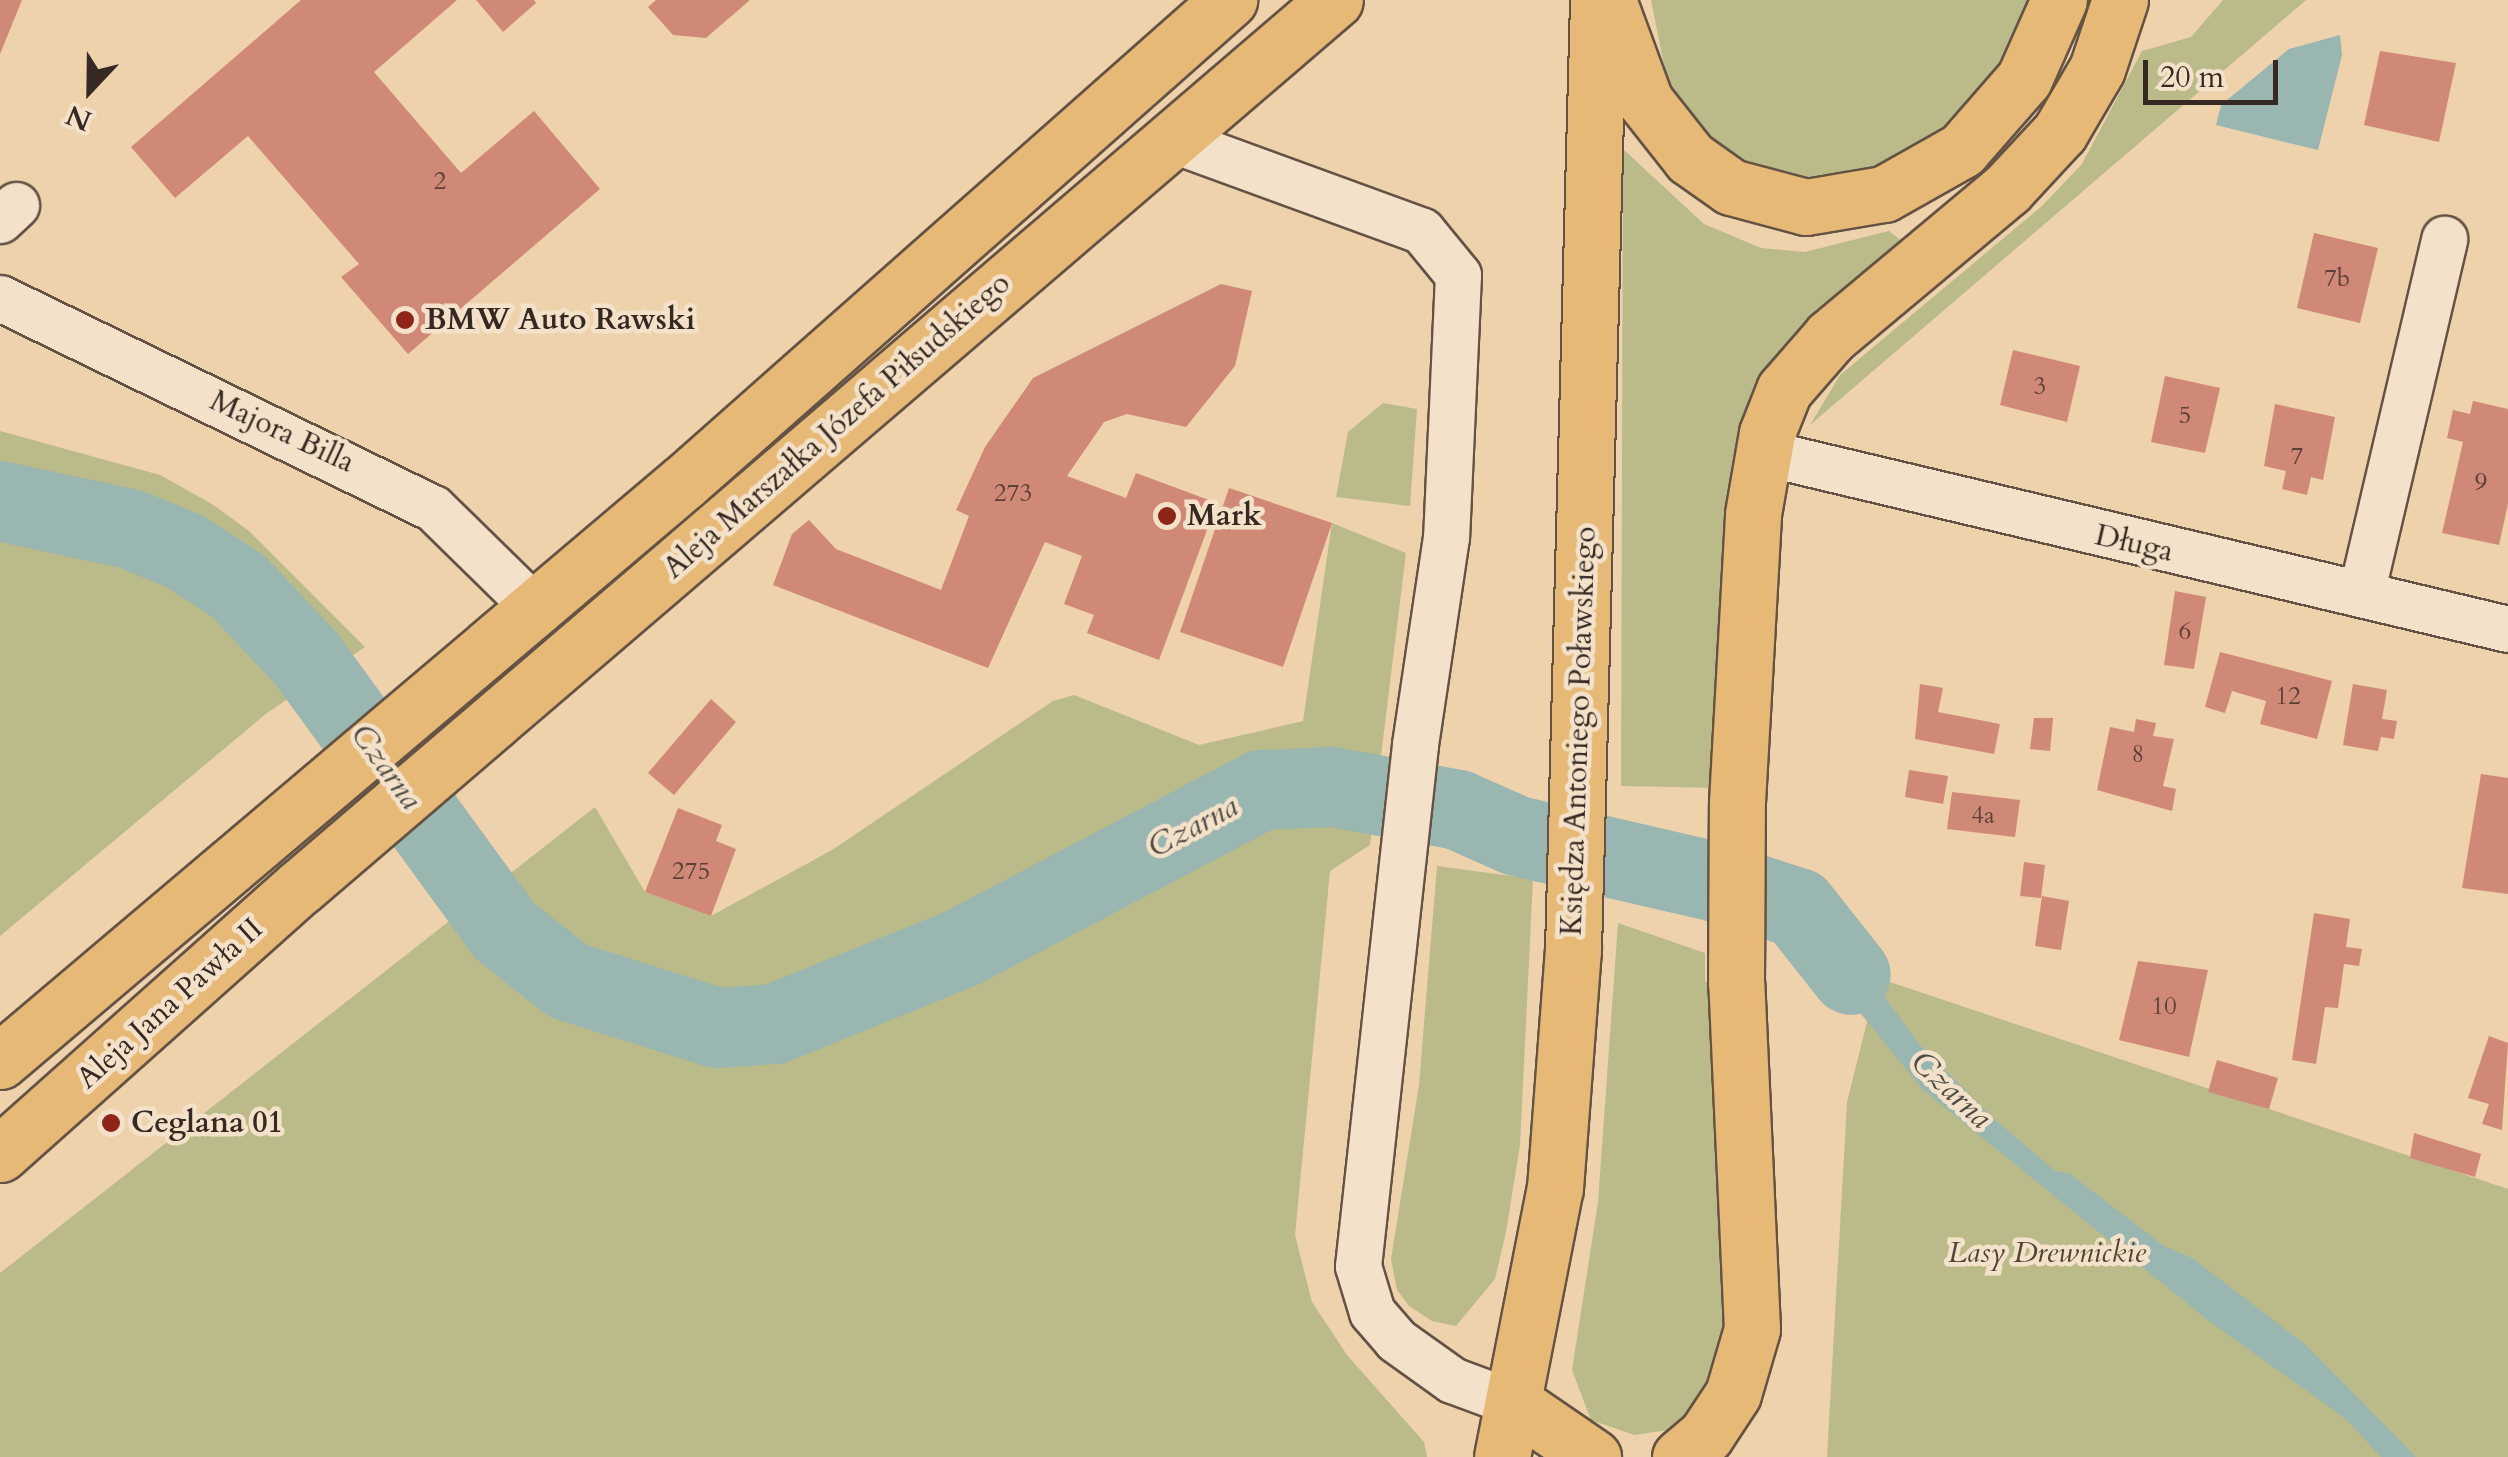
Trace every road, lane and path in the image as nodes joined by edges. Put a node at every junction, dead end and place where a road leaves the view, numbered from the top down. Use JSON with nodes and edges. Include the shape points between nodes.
{"nodes":[{"id":1,"x":1179,"y":0,"type":"edge"},
{"id":2,"x":1229,"y":0,"type":"edge"},
{"id":3,"x":1335,"y":0,"type":"edge"},
{"id":4,"x":1598,"y":0,"type":"edge"},
{"id":5,"x":1608,"y":0,"type":"edge"},
{"id":6,"x":2059,"y":0,"type":"edge"},
{"id":7,"x":2120,"y":0,"type":"edge"},
{"id":8,"x":1124,"y":92,"type":"junction"},
{"id":9,"x":1171,"y":139,"type":"junction"},
{"id":10,"x":2444,"y":238,"type":"dead end"},
{"id":11,"x":0,"y":298,"type":"edge"},
{"id":12,"x":1762,"y":452,"type":"junction"},
{"id":13,"x":2361,"y":594,"type":"junction"},
{"id":14,"x":535,"y":608,"type":"junction"},
{"id":15,"x":2508,"y":629,"type":"edge"},
{"id":16,"x":292,"y":814,"type":"joint"},
{"id":17,"x":340,"y":853,"type":"joint"},
{"id":18,"x":0,"y":1061,"type":"edge"},
{"id":19,"x":0,"y":1154,"type":"edge"},
{"id":20,"x":1514,"y":1402,"type":"junction"},
{"id":21,"x":1502,"y":1457,"type":"edge"},
{"id":22,"x":1593,"y":1457,"type":"edge"},
{"id":23,"x":1680,"y":1457,"type":"edge"}],
"edges":[{"from":1,"to":8,"type":"main road"},
{"from":2,"to":8,"type":"main road","name":"Aleja Marszałka Józefa Piłsudskiego"},
{"from":3,"to":9,"type":"main road","name":"Aleja Marszałka Józefa Piłsudskiego"},
{"from":4,"to":20,"type":"main road","name":"Księdza Antoniego Poławskiego","via":[[1573,950],[1555,1188]]},
{"from":5,"to":6,"type":"main road","via":[[1644,101],[1682,150],[1731,187],[1806,207],[1884,194],[1962,150],[2024,79]]},
{"from":7,"to":12,"type":"main road","via":[[2097,69],[2060,132],[2016,181],[1853,316],[1793,377]]},
{"from":8,"to":14,"type":"main road","name":"Aleja Marszałka Józefa Piłsudskiego"},
{"from":9,"to":17,"type":"main road","name":"Aleja Marszałka Józefa Piłsudskiego"},
{"from":9,"to":20,"type":"street","via":[[1422,231],[1458,275],[1446,537],[1415,744],[1358,1241],[1372,1312],[1410,1352],[1452,1380]]},
{"from":10,"to":13,"type":"street"},
{"from":11,"to":14,"type":"street","name":"Majora Billa","via":[[433,508]]},
{"from":12,"to":13,"type":"street","name":"Długa"},
{"from":12,"to":23,"type":"main road","via":[[1752,514],[1737,802],[1736,983],[1752,1330],[1733,1394],[1706,1434]]},
{"from":13,"to":15,"type":"street","name":"Długa"},
{"from":14,"to":16,"type":"main road","name":"Aleja Marszałka Józefa Piłsudskiego"},
{"from":16,"to":18,"type":"main road","name":"Aleja Jana Pawła II"},
{"from":17,"to":19,"type":"main road","name":"Aleja Jana Pawła II"},
{"from":20,"to":21,"type":"main road","name":"Księdza Antoniego Poławskiego"},
{"from":20,"to":22,"type":"main road"}]}
